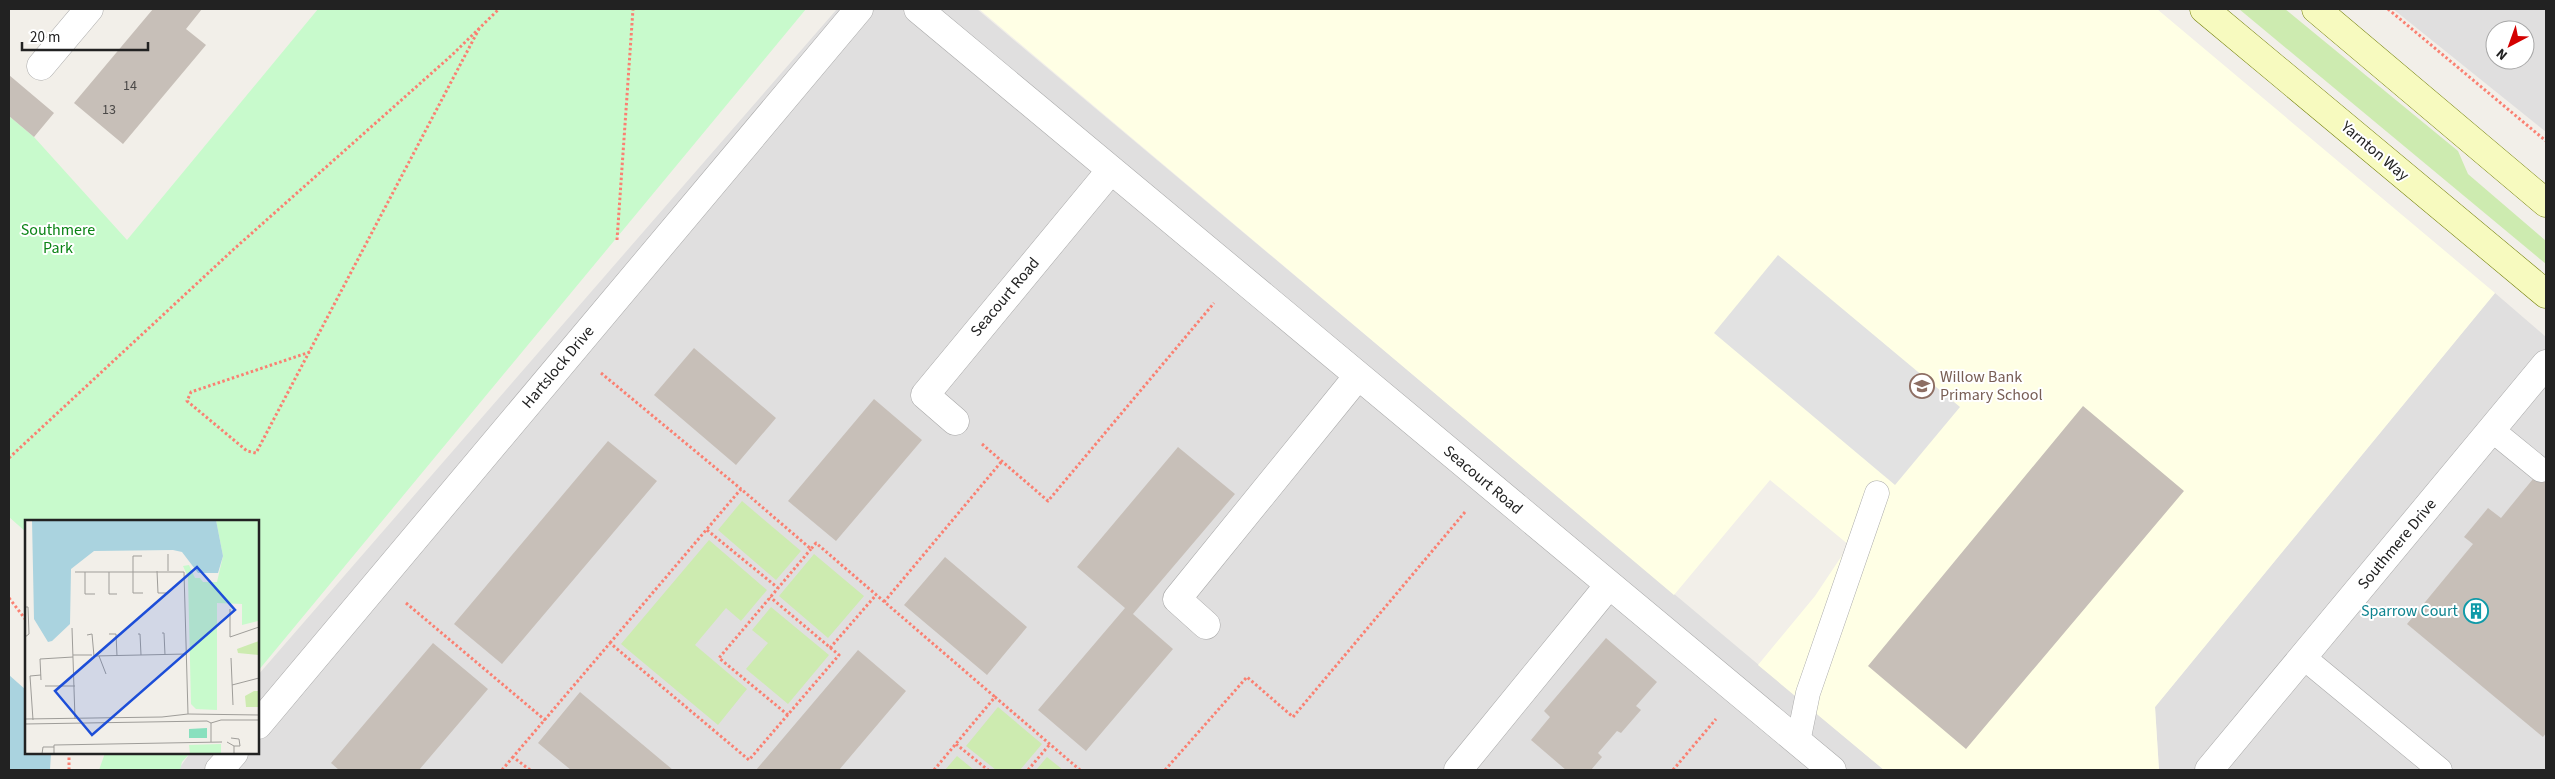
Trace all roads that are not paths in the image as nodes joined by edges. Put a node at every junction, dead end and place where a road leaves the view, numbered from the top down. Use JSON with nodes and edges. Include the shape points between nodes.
{"nodes":[{"id":1,"x":89,"y":9,"type":"edge"},
{"id":2,"x":858,"y":9,"type":"edge"},
{"id":3,"x":918,"y":9,"type":"edge"},
{"id":4,"x":2204,"y":9,"type":"edge"},
{"id":5,"x":2316,"y":9,"type":"edge"},
{"id":6,"x":41,"y":66,"type":"dead end"},
{"id":7,"x":1111,"y":170,"type":"junction"},
{"id":8,"x":2546,"y":203,"type":"edge"},
{"id":9,"x":2546,"y":294,"type":"edge"},
{"id":10,"x":2546,"y":364,"type":"edge"},
{"id":11,"x":1358,"y":376,"type":"junction"},
{"id":12,"x":955,"y":421,"type":"road end"},
{"id":13,"x":2492,"y":430,"type":"junction"},
{"id":14,"x":2541,"y":470,"type":"dead end"},
{"id":15,"x":1877,"y":492,"type":"dead end"},
{"id":16,"x":1608,"y":584,"type":"junction"},
{"id":17,"x":1206,"y":624,"type":"dead end"},
{"id":18,"x":2303,"y":657,"type":"junction"},
{"id":19,"x":259,"y":724,"type":"edge"},
{"id":20,"x":1798,"y":742,"type":"junction"},
{"id":21,"x":233,"y":754,"type":"edge"},
{"id":22,"x":220,"y":770,"type":"edge"},
{"id":23,"x":1458,"y":770,"type":"edge"},
{"id":24,"x":1832,"y":770,"type":"edge"},
{"id":25,"x":2209,"y":770,"type":"edge"},
{"id":26,"x":2440,"y":770,"type":"edge"}],
"edges":[{"from":1,"to":6,"type":"street"},
{"from":2,"to":19,"type":"street","name":"Hartslock Drive"},
{"from":3,"to":7,"type":"street","name":"Seacourt Road"},
{"from":4,"to":9,"type":"street","name":"Yarnton Way"},
{"from":5,"to":8,"type":"street"},
{"from":7,"to":11,"type":"street","name":"Seacourt Road"},
{"from":7,"to":12,"type":"street","name":"Seacourt Road","via":[[925,394]]},
{"from":10,"to":13,"type":"street","name":"Southmere Drive"},
{"from":11,"to":16,"type":"street","name":"Seacourt Road"},
{"from":11,"to":17,"type":"street","via":[[1176,600]]},
{"from":13,"to":14,"type":"lane"},
{"from":13,"to":18,"type":"street","name":"Southmere Drive"},
{"from":15,"to":20,"type":"lane","via":[[1808,693]]},
{"from":16,"to":20,"type":"street","name":"Seacourt Road"},
{"from":16,"to":23,"type":"street"},
{"from":18,"to":25,"type":"street","name":"Southmere Drive"},
{"from":18,"to":26,"type":"lane"},
{"from":20,"to":24,"type":"street","name":"Seacourt Road"},
{"from":21,"to":22,"type":"street"}]}
